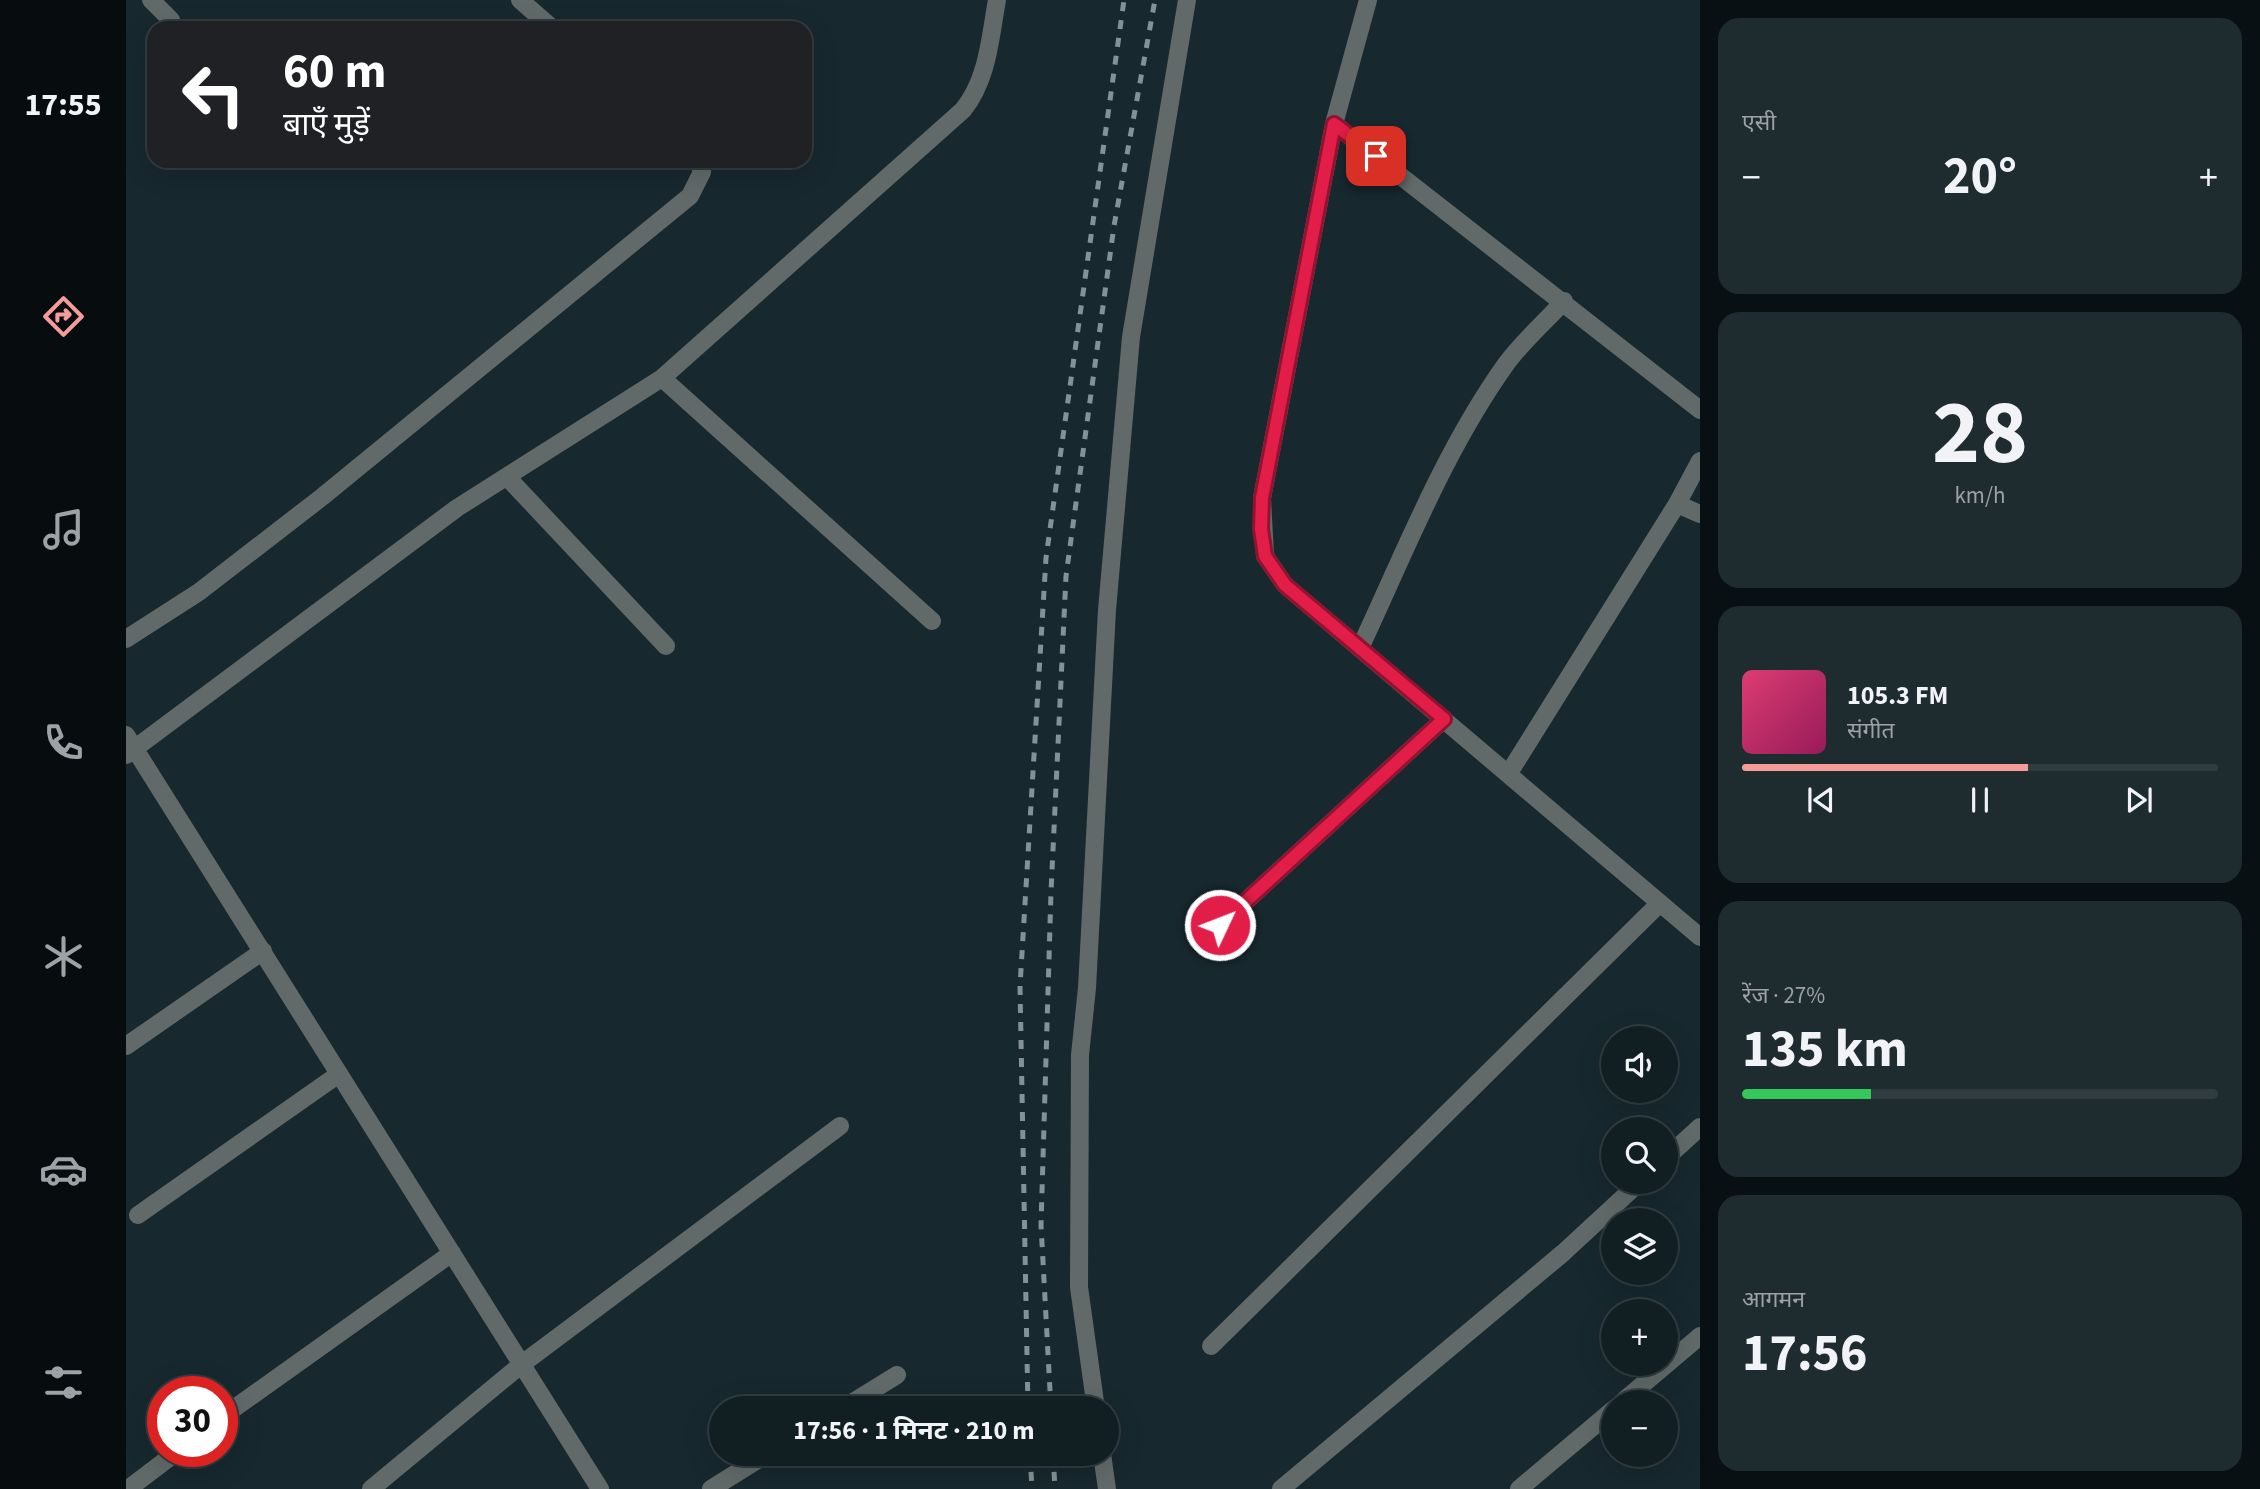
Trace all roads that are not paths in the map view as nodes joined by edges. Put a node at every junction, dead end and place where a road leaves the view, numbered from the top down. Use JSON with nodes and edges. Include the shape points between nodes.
{"nodes":[{"id":1,"x":151,"y":0,"type":"edge"},
{"id":2,"x":520,"y":0,"type":"edge"},
{"id":3,"x":997,"y":0,"type":"edge"},
{"id":4,"x":1187,"y":0,"type":"edge"},
{"id":5,"x":1368,"y":0,"type":"edge"},
{"id":6,"x":171,"y":20,"type":"dead end"},
{"id":7,"x":544,"y":21,"type":"edge"},
{"id":8,"x":1334,"y":124,"type":"junction"},
{"id":9,"x":701,"y":168,"type":"edge"},
{"id":10,"x":1564,"y":301,"type":"junction"},
{"id":11,"x":662,"y":378,"type":"junction"},
{"id":12,"x":1700,"y":410,"type":"edge"},
{"id":13,"x":1700,"y":460,"type":"edge"},
{"id":14,"x":506,"y":477,"type":"junction"},
{"id":15,"x":1677,"y":504,"type":"junction"},
{"id":16,"x":1700,"y":514,"type":"edge"},
{"id":17,"x":932,"y":621,"type":"dead end"},
{"id":18,"x":126,"y":639,"type":"edge"},
{"id":19,"x":666,"y":646,"type":"dead end"},
{"id":20,"x":1360,"y":648,"type":"junction"},
{"id":21,"x":1444,"y":719,"type":"junction"},
{"id":22,"x":129,"y":746,"type":"edge"},
{"id":23,"x":1509,"y":773,"type":"junction"},
{"id":24,"x":1660,"y":903,"type":"junction"},
{"id":25,"x":1220,"y":925,"type":"dead end"},
{"id":26,"x":1700,"y":937,"type":"edge"},
{"id":27,"x":263,"y":951,"type":"junction"},
{"id":28,"x":126,"y":1046,"type":"edge"},
{"id":29,"x":339,"y":1074,"type":"junction"},
{"id":30,"x":839,"y":1126,"type":"dead end"},
{"id":31,"x":1700,"y":1127,"type":"edge"},
{"id":32,"x":1678,"y":1147,"type":"edge"},
{"id":33,"x":1627,"y":1194,"type":"edge"},
{"id":34,"x":138,"y":1215,"type":"dead end"},
{"id":35,"x":452,"y":1253,"type":"junction"},
{"id":36,"x":1700,"y":1336,"type":"edge"},
{"id":37,"x":1211,"y":1346,"type":"dead end"},
{"id":38,"x":522,"y":1364,"type":"junction"},
{"id":39,"x":897,"y":1375,"type":"dead end"},
{"id":40,"x":1636,"y":1390,"type":"edge"},
{"id":41,"x":863,"y":1396,"type":"edge"},
{"id":42,"x":1094,"y":1396,"type":"edge"},
{"id":43,"x":238,"y":1406,"type":"edge"},
{"id":44,"x":1601,"y":1420,"type":"edge"},
{"id":45,"x":748,"y":1466,"type":"edge"},
{"id":46,"x":1104,"y":1466,"type":"edge"},
{"id":47,"x":157,"y":1467,"type":"edge"},
{"id":48,"x":128,"y":1489,"type":"edge"},
{"id":49,"x":371,"y":1489,"type":"edge"},
{"id":50,"x":600,"y":1489,"type":"edge"},
{"id":51,"x":711,"y":1489,"type":"edge"},
{"id":52,"x":1107,"y":1489,"type":"edge"},
{"id":53,"x":1281,"y":1489,"type":"edge"},
{"id":54,"x":1519,"y":1489,"type":"edge"}],
"edges":[{"from":1,"to":6,"type":"street"},
{"from":2,"to":7,"type":"street"},
{"from":3,"to":11,"type":"street","via":[[985,70],[963,110]]},
{"from":4,"to":42,"type":"street","via":[[1131,337],[1107,610],[1080,1080],[1079,1287]]},
{"from":5,"to":8,"type":"street"},
{"from":8,"to":10,"type":"street"},
{"from":8,"to":20,"type":"street","via":[[1262,498],[1261,529],[1265,556],[1285,585]]},
{"from":9,"to":18,"type":"street","via":[[690,196],[322,498],[199,592]]},
{"from":10,"to":12,"type":"street"},
{"from":10,"to":20,"type":"street","via":[[1508,361],[1476,408]]},
{"from":11,"to":14,"type":"street"},
{"from":11,"to":17,"type":"street"},
{"from":13,"to":15,"type":"street"},
{"from":14,"to":19,"type":"street"},
{"from":14,"to":22,"type":"street"},
{"from":15,"to":16,"type":"street"},
{"from":15,"to":23,"type":"street"},
{"from":20,"to":21,"type":"street"},
{"from":21,"to":23,"type":"street"},
{"from":21,"to":25,"type":"street"},
{"from":22,"to":27,"type":"street"},
{"from":23,"to":24,"type":"street"},
{"from":24,"to":26,"type":"street"},
{"from":24,"to":37,"type":"street"},
{"from":27,"to":28,"type":"street"},
{"from":27,"to":29,"type":"street"},
{"from":29,"to":34,"type":"street"},
{"from":29,"to":35,"type":"street"},
{"from":30,"to":38,"type":"street"},
{"from":31,"to":32,"type":"street"},
{"from":33,"to":53,"type":"street"},
{"from":35,"to":38,"type":"street"},
{"from":35,"to":43,"type":"street"},
{"from":36,"to":40,"type":"street"},
{"from":38,"to":49,"type":"street"},
{"from":38,"to":50,"type":"street"},
{"from":39,"to":41,"type":"street"},
{"from":44,"to":54,"type":"street"},
{"from":45,"to":51,"type":"street"},
{"from":46,"to":52,"type":"street"},
{"from":47,"to":48,"type":"street"}]}
